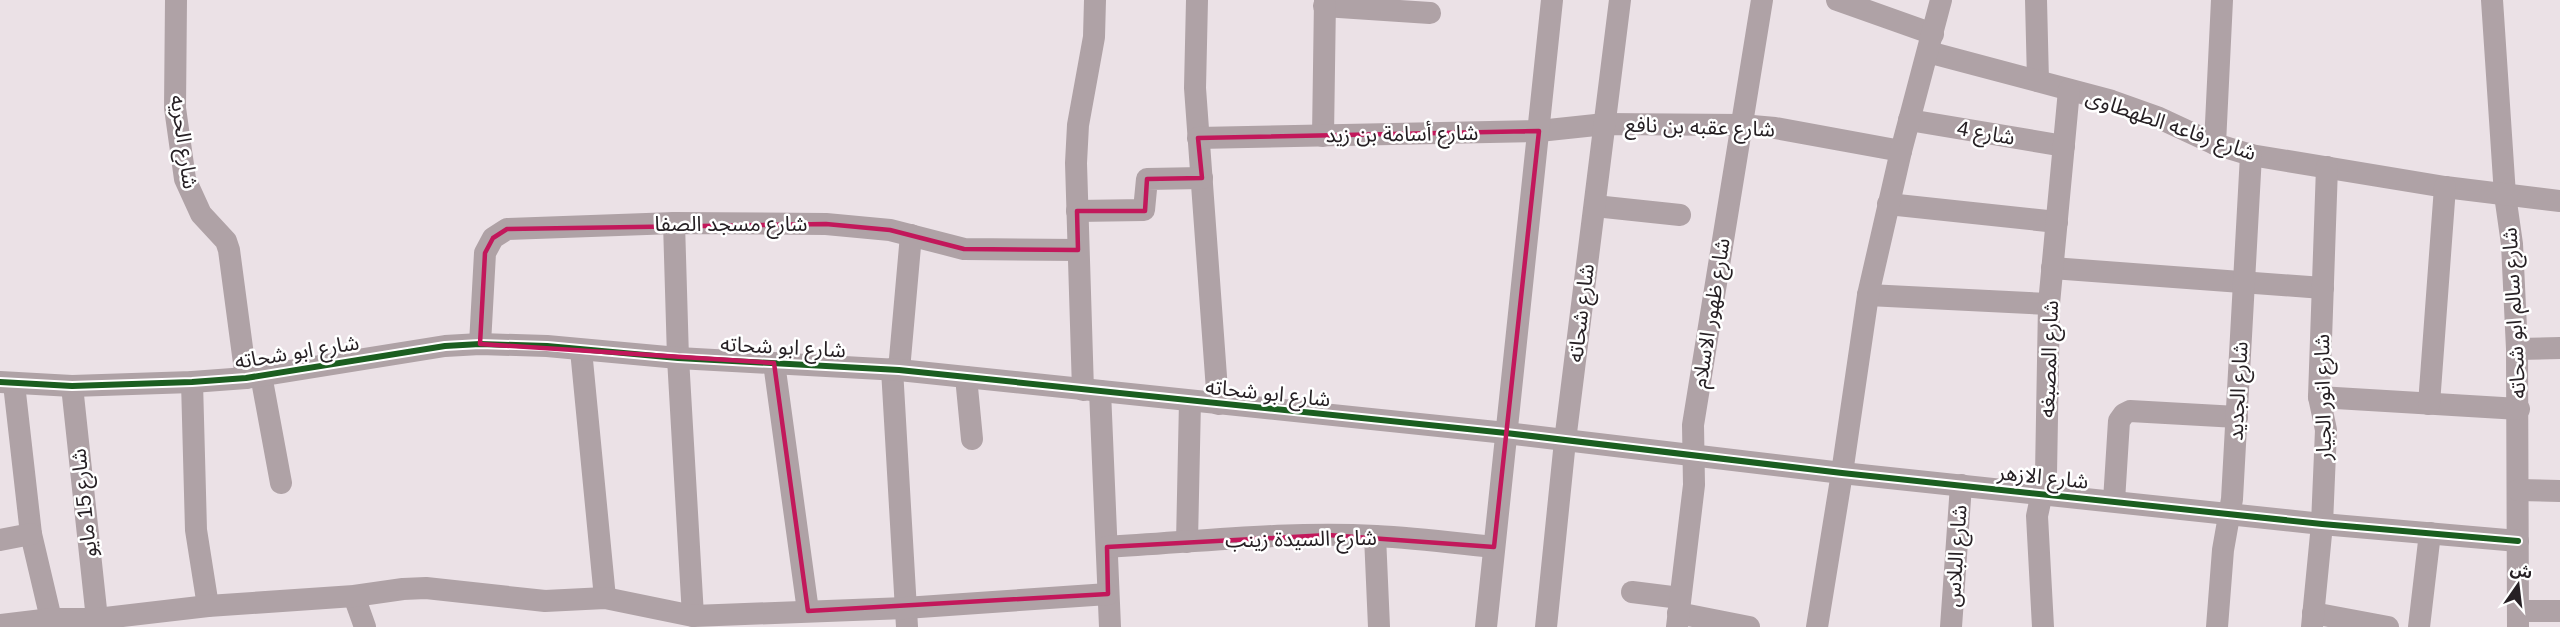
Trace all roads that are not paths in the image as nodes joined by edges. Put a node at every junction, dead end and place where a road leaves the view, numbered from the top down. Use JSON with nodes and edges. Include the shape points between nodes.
{"nodes":[{"id":1,"x":176,"y":0,"type":"edge"},
{"id":2,"x":1095,"y":0,"type":"edge"},
{"id":3,"x":1197,"y":0,"type":"edge"},
{"id":4,"x":1552,"y":0,"type":"edge"},
{"id":5,"x":1620,"y":0,"type":"edge"},
{"id":6,"x":1762,"y":0,"type":"edge"},
{"id":7,"x":1837,"y":0,"type":"edge"},
{"id":8,"x":1941,"y":0,"type":"edge"},
{"id":9,"x":2036,"y":0,"type":"edge"},
{"id":10,"x":2222,"y":0,"type":"edge"},
{"id":11,"x":2492,"y":0,"type":"edge"},
{"id":12,"x":1325,"y":3,"type":"edge"},
{"id":13,"x":1430,"y":13,"type":"dead end"},
{"id":14,"x":1930,"y":43,"type":"junction"},
{"id":15,"x":2038,"y":81,"type":"junction"},
{"id":16,"x":2069,"y":90,"type":"junction"},
{"id":17,"x":1909,"y":120,"type":"junction"},
{"id":18,"x":1605,"y":124,"type":"junction"},
{"id":19,"x":1741,"y":125,"type":"junction"},
{"id":20,"x":1539,"y":131,"type":"junction"},
{"id":21,"x":1323,"y":135,"type":"junction"},
{"id":22,"x":1198,"y":138,"type":"junction"},
{"id":23,"x":2215,"y":144,"type":"junction"},
{"id":24,"x":2064,"y":146,"type":"junction"},
{"id":25,"x":1901,"y":151,"type":"junction"},
{"id":26,"x":2250,"y":155,"type":"junction"},
{"id":27,"x":2327,"y":167,"type":"junction"},
{"id":28,"x":1202,"y":178,"type":"junction"},
{"id":29,"x":2445,"y":187,"type":"junction"},
{"id":30,"x":2505,"y":195,"type":"junction"},
{"id":31,"x":2560,"y":201,"type":"edge"},
{"id":32,"x":1888,"y":204,"type":"junction"},
{"id":33,"x":1594,"y":206,"type":"junction"},
{"id":34,"x":1077,"y":211,"type":"junction"},
{"id":35,"x":1680,"y":215,"type":"dead end"},
{"id":36,"x":2056,"y":222,"type":"junction"},
{"id":37,"x":674,"y":223,"type":"junction"},
{"id":38,"x":911,"y":235,"type":"junction"},
{"id":39,"x":200,"y":241,"type":"dead end"},
{"id":40,"x":226,"y":241,"type":"junction"},
{"id":41,"x":1078,"y":250,"type":"junction"},
{"id":42,"x":2052,"y":268,"type":"junction"},
{"id":43,"x":2244,"y":284,"type":"junction"},
{"id":44,"x":2324,"y":288,"type":"junction"},
{"id":45,"x":1868,"y":295,"type":"junction"},
{"id":46,"x":2049,"y":304,"type":"junction"},
{"id":47,"x":480,"y":344,"type":"junction"},
{"id":48,"x":2560,"y":348,"type":"edge"},
{"id":49,"x":2517,"y":349,"type":"junction"},
{"id":50,"x":581,"y":350,"type":"junction"},
{"id":51,"x":678,"y":358,"type":"junction"},
{"id":52,"x":774,"y":363,"type":"junction"},
{"id":53,"x":896,"y":370,"type":"junction"},
{"id":54,"x":254,"y":376,"type":"junction"},
{"id":55,"x":966,"y":377,"type":"junction"},
{"id":56,"x":192,"y":382,"type":"junction"},
{"id":57,"x":7,"y":383,"type":"edge"},
{"id":58,"x":72,"y":386,"type":"junction"},
{"id":59,"x":1091,"y":391,"type":"junction"},
{"id":60,"x":2319,"y":398,"type":"junction"},
{"id":61,"x":1190,"y":401,"type":"junction"},
{"id":62,"x":1218,"y":404,"type":"junction"},
{"id":63,"x":2428,"y":404,"type":"junction"},
{"id":64,"x":2518,"y":409,"type":"junction"},
{"id":65,"x":2237,"y":417,"type":"junction"},
{"id":66,"x":1506,"y":433,"type":"junction"},
{"id":67,"x":972,"y":439,"type":"dead end"},
{"id":68,"x":1565,"y":441,"type":"junction"},
{"id":69,"x":1694,"y":457,"type":"junction"},
{"id":70,"x":1842,"y":473,"type":"junction"},
{"id":71,"x":281,"y":483,"type":"dead end"},
{"id":72,"x":1961,"y":485,"type":"junction"},
{"id":73,"x":2518,"y":490,"type":"junction"},
{"id":74,"x":2560,"y":491,"type":"edge"},
{"id":75,"x":2043,"y":493,"type":"junction"},
{"id":76,"x":2114,"y":501,"type":"junction"},
{"id":77,"x":2229,"y":514,"type":"junction"},
{"id":78,"x":2322,"y":524,"type":"junction"},
{"id":79,"x":2430,"y":533,"type":"junction"},
{"id":80,"x":32,"y":534,"type":"junction"},
{"id":81,"x":1375,"y":536,"type":"junction"},
{"id":82,"x":0,"y":540,"type":"edge"},
{"id":83,"x":2518,"y":541,"type":"junction"},
{"id":84,"x":1186,"y":542,"type":"junction"},
{"id":85,"x":1107,"y":547,"type":"junction"},
{"id":86,"x":1494,"y":547,"type":"junction"},
{"id":87,"x":1632,"y":592,"type":"dead end"},
{"id":88,"x":1108,"y":594,"type":"junction"},
{"id":89,"x":354,"y":596,"type":"junction"},
{"id":90,"x":605,"y":598,"type":"junction"},
{"id":91,"x":208,"y":606,"type":"junction"},
{"id":92,"x":808,"y":611,"type":"junction"},
{"id":93,"x":2560,"y":611,"type":"edge"},
{"id":94,"x":1678,"y":613,"type":"edge"},
{"id":95,"x":906,"y":617,"type":"edge"},
{"id":96,"x":51,"y":619,"type":"junction"},
{"id":97,"x":97,"y":619,"type":"junction"},
{"id":98,"x":689,"y":619,"type":"edge"},
{"id":99,"x":2518,"y":619,"type":"edge"},
{"id":100,"x":2312,"y":620,"type":"edge"},
{"id":101,"x":0,"y":625,"type":"edge"},
{"id":102,"x":365,"y":627,"type":"edge"},
{"id":103,"x":1110,"y":627,"type":"edge"},
{"id":104,"x":1379,"y":627,"type":"edge"},
{"id":105,"x":1486,"y":627,"type":"edge"},
{"id":106,"x":1546,"y":627,"type":"edge"},
{"id":107,"x":1749,"y":627,"type":"edge"},
{"id":108,"x":1817,"y":627,"type":"edge"},
{"id":109,"x":1951,"y":627,"type":"edge"},
{"id":110,"x":2043,"y":627,"type":"edge"},
{"id":111,"x":2217,"y":627,"type":"edge"},
{"id":112,"x":2388,"y":627,"type":"edge"},
{"id":113,"x":2419,"y":627,"type":"edge"}],
"edges":[{"from":1,"to":40,"type":"street","name":"شارع الحريه","via":[[176,108],[185,179],[201,214]]},
{"from":2,"to":34,"type":"street","via":[[1094,37],[1078,125]]},
{"from":3,"to":22,"type":"street"},
{"from":4,"to":20,"type":"street"},
{"from":5,"to":18,"type":"street","name":"شارع شحاته"},
{"from":6,"to":19,"type":"street","name":"شارع ظهور الاسلام"},
{"from":7,"to":14,"type":"street","name":"شارع رفاعه الطهطاوى"},
{"from":8,"to":14,"type":"street"},
{"from":9,"to":15,"type":"street"},
{"from":10,"to":23,"type":"street"},
{"from":11,"to":30,"type":"street","name":"شارع سالم ابو شحاته"},
{"from":12,"to":13,"type":"street"},
{"from":12,"to":21,"type":"street"},
{"from":14,"to":15,"type":"street","name":"شارع رفاعه الطهطاوى"},
{"from":14,"to":17,"type":"street"},
{"from":15,"to":16,"type":"street","name":"شارع رفاعه الطهطاوى"},
{"from":16,"to":23,"type":"street","name":"شارع رفاعه الطهطاوى","via":[[2157,117]]},
{"from":16,"to":24,"type":"street","name":"شارع المصبغه"},
{"from":17,"to":24,"type":"street","name":"شارع 4"},
{"from":17,"to":25,"type":"street"},
{"from":18,"to":19,"type":"street","name":"شارع عقبه بن نافع"},
{"from":18,"to":20,"type":"street","name":"شارع أسامة بن زيد"},
{"from":18,"to":33,"type":"street","name":"شارع شحاته"},
{"from":19,"to":25,"type":"street","name":"شارع عقبه بن نافع"},
{"from":19,"to":69,"type":"street","name":"شارع ظهور الاسلام","via":[[1693,425]]},
{"from":20,"to":21,"type":"street","name":"شارع أسامة بن زيد"},
{"from":20,"to":66,"type":"street"},
{"from":21,"to":22,"type":"street","name":"شارع أسامة بن زيد"},
{"from":22,"to":28,"type":"street"},
{"from":23,"to":26,"type":"street","name":"شارع رفاعه الطهطاوى"},
{"from":24,"to":36,"type":"street","name":"شارع المصبغه"},
{"from":25,"to":32,"type":"street"},
{"from":26,"to":27,"type":"street","name":"شارع رفاعه الطهطاوى"},
{"from":26,"to":43,"type":"street","name":"شارع الجديد"},
{"from":27,"to":29,"type":"street","name":"شارع رفاعه الطهطاوى"},
{"from":27,"to":44,"type":"street","name":"شارع انور الجيار"},
{"from":28,"to":34,"type":"street","via":[[1147,179],[1144,210]]},
{"from":28,"to":62,"type":"street"},
{"from":29,"to":30,"type":"street","name":"شارع رفاعه الطهطاوى"},
{"from":29,"to":63,"type":"street"},
{"from":30,"to":31,"type":"street","name":"شارع رفاعه الطهطاوى"},
{"from":30,"to":49,"type":"street","name":"شارع سالم ابو شحاته","via":[[2512,243]]},
{"from":32,"to":36,"type":"street"},
{"from":32,"to":45,"type":"street"},
{"from":33,"to":35,"type":"street"},
{"from":33,"to":68,"type":"street","name":"شارع شحاته"},
{"from":34,"to":41,"type":"street"},
{"from":36,"to":42,"type":"street","name":"شارع المصبغه"},
{"from":37,"to":38,"type":"street","name":"شارع مسجد الصفا","via":[[848,225]]},
{"from":37,"to":47,"type":"street","name":"شارع مسجد الصفا","via":[[507,229],[500,233],[485,253]]},
{"from":37,"to":51,"type":"street"},
{"from":38,"to":41,"type":"street","name":"شارع مسجد الصفا","via":[[964,249]]},
{"from":38,"to":53,"type":"street"},
{"from":39,"to":40,"type":"street"},
{"from":40,"to":54,"type":"street"},
{"from":41,"to":59,"type":"street"},
{"from":42,"to":43,"type":"street"},
{"from":42,"to":46,"type":"street","name":"شارع المصبغه"},
{"from":43,"to":44,"type":"street"},
{"from":43,"to":65,"type":"street","name":"شارع الجديد"},
{"from":44,"to":60,"type":"street","name":"شارع انور الجيار"},
{"from":45,"to":46,"type":"street"},
{"from":45,"to":70,"type":"street"},
{"from":46,"to":75,"type":"street","name":"شارع المصبغه"},
{"from":47,"to":50,"type":"street","name":"شارع ابو شحاته"},
{"from":47,"to":54,"type":"street","name":"شارع ابو شحاته","via":[[410,350]]},
{"from":48,"to":49,"type":"street"},
{"from":49,"to":64,"type":"street","name":"شارع سالم ابو شحاته"},
{"from":50,"to":51,"type":"street","name":"شارع ابو شحاته"},
{"from":50,"to":90,"type":"street"},
{"from":51,"to":52,"type":"street","name":"شارع ابو شحاته"},
{"from":51,"to":98,"type":"street"},
{"from":52,"to":53,"type":"street","name":"شارع ابو شحاته"},
{"from":52,"to":92,"type":"street"},
{"from":53,"to":55,"type":"street","name":"شارع ابو شحاته"},
{"from":53,"to":95,"type":"street"},
{"from":54,"to":56,"type":"street","name":"شارع ابو شحاته"},
{"from":54,"to":71,"type":"street"},
{"from":55,"to":59,"type":"street","name":"شارع ابو شحاته"},
{"from":55,"to":67,"type":"street"},
{"from":56,"to":58,"type":"street","name":"شارع ابو شحاته"},
{"from":56,"to":91,"type":"street","via":[[196,530]]},
{"from":57,"to":58,"type":"street","name":"شارع ابو شحاته"},
{"from":57,"to":80,"type":"street"},
{"from":58,"to":97,"type":"street","name":"شارع 15 مايو"},
{"from":59,"to":61,"type":"street","name":"شارع ابو شحاته"},
{"from":59,"to":85,"type":"street"},
{"from":60,"to":63,"type":"street"},
{"from":60,"to":78,"type":"street","name":"شارع انور الجيار","via":[[2326,430]]},
{"from":61,"to":62,"type":"street","name":"شارع ابو شحاته"},
{"from":61,"to":84,"type":"street"},
{"from":62,"to":66,"type":"street","name":"شارع ابو شحاته"},
{"from":63,"to":64,"type":"street"},
{"from":64,"to":73,"type":"street","name":"شارع سالم ابو شحاته"},
{"from":65,"to":76,"type":"street","via":[[2130,411],[2124,414],[2119,421]]},
{"from":65,"to":77,"type":"street","name":"شارع الجديد"},
{"from":66,"to":68,"type":"street","name":"شارع ابو شحاته"},
{"from":66,"to":86,"type":"street"},
{"from":68,"to":69,"type":"street","name":"شارع الازهر"},
{"from":68,"to":106,"type":"street","name":"شارع شحاته"},
{"from":69,"to":70,"type":"street","name":"شارع الازهر"},
{"from":69,"to":94,"type":"street","name":"شارع ظهور الاسلام"},
{"from":70,"to":72,"type":"street","name":"شارع الازهر"},
{"from":70,"to":108,"type":"street"},
{"from":72,"to":75,"type":"street","name":"شارع الازهر"},
{"from":72,"to":109,"type":"street","name":"شارع البلاس"},
{"from":73,"to":74,"type":"street"},
{"from":73,"to":83,"type":"street","name":"شارع سالم ابو شحاته"},
{"from":75,"to":76,"type":"street","name":"شارع الازهر"},
{"from":75,"to":110,"type":"street","name":"شارع المصبغه","via":[[2037,516]]},
{"from":76,"to":77,"type":"street","name":"شارع الازهر"},
{"from":77,"to":78,"type":"street","name":"شارع الازهر"},
{"from":77,"to":111,"type":"street","name":"شارع الجديد"},
{"from":78,"to":79,"type":"street","name":"شارع الازهر"},
{"from":78,"to":100,"type":"street","name":"شارع انور الجيار"},
{"from":79,"to":83,"type":"street","name":"شارع الازهر"},
{"from":79,"to":113,"type":"street"},
{"from":80,"to":82,"type":"street"},
{"from":80,"to":96,"type":"street"},
{"from":81,"to":84,"type":"street","name":"شارع السيدة زينب"},
{"from":81,"to":86,"type":"street","name":"شارع السيدة زينب"},
{"from":81,"to":104,"type":"street"},
{"from":83,"to":99,"type":"street","name":"شارع سالم ابو شحاته"},
{"from":84,"to":85,"type":"street","name":"شارع السيدة زينب"},
{"from":85,"to":88,"type":"street"},
{"from":86,"to":105,"type":"street"},
{"from":87,"to":94,"type":"street"},
{"from":88,"to":95,"type":"street"},
{"from":88,"to":103,"type":"street"},
{"from":89,"to":90,"type":"street","via":[[426,588],[545,601]]},
{"from":89,"to":91,"type":"street"},
{"from":89,"to":102,"type":"street"},
{"from":90,"to":98,"type":"street"},
{"from":91,"to":97,"type":"street"},
{"from":92,"to":95,"type":"street"},
{"from":92,"to":98,"type":"street"},
{"from":93,"to":99,"type":"street"},
{"from":94,"to":107,"type":"street"},
{"from":96,"to":97,"type":"street"},
{"from":96,"to":101,"type":"street"},
{"from":100,"to":112,"type":"street"}]}
